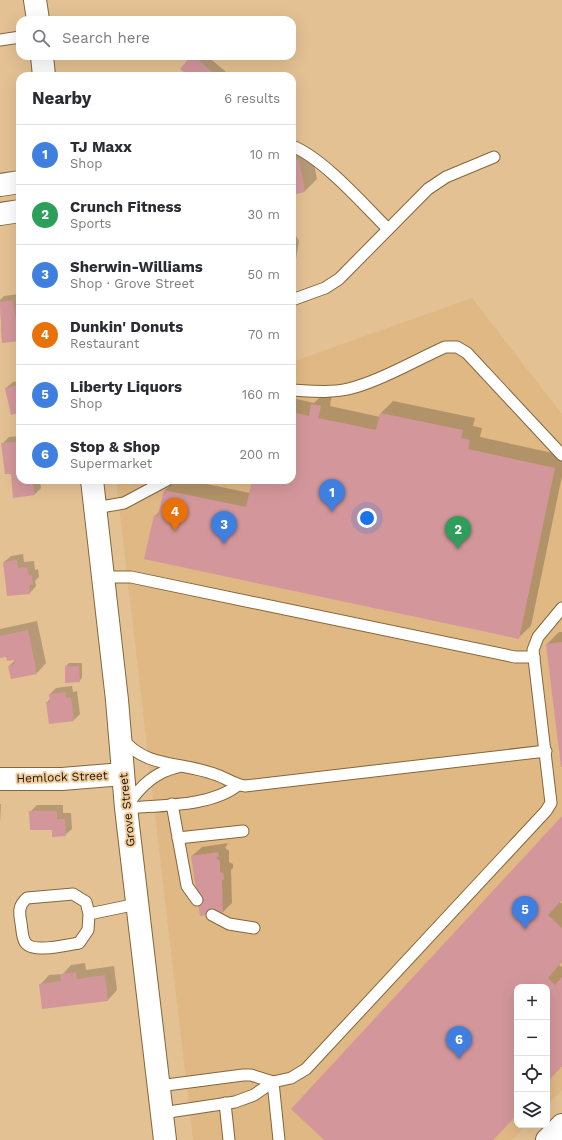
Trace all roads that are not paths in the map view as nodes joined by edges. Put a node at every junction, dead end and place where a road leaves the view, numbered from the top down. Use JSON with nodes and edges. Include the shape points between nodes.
{"nodes":[{"id":1,"x":36,"y":0,"type":"edge"},
{"id":2,"x":38,"y":16,"type":"edge"},
{"id":3,"x":16,"y":38,"type":"edge"},
{"id":4,"x":0,"y":40,"type":"edge"},
{"id":5,"x":42,"y":60,"type":"edge"},
{"id":6,"x":44,"y":72,"type":"edge"},
{"id":7,"x":296,"y":148,"type":"edge"},
{"id":8,"x":494,"y":157,"type":"dead end"},
{"id":9,"x":16,"y":183,"type":"edge"},
{"id":10,"x":0,"y":185,"type":"edge"},
{"id":11,"x":16,"y":212,"type":"edge"},
{"id":12,"x":0,"y":214,"type":"edge"},
{"id":13,"x":388,"y":228,"type":"junction"},
{"id":14,"x":296,"y":299,"type":"edge"},
{"id":15,"x":296,"y":390,"type":"edge"},
{"id":16,"x":562,"y":455,"type":"edge"},
{"id":17,"x":93,"y":484,"type":"edge"},
{"id":18,"x":160,"y":484,"type":"edge"},
{"id":19,"x":96,"y":508,"type":"junction"},
{"id":20,"x":104,"y":577,"type":"junction"},
{"id":21,"x":562,"y":608,"type":"edge"},
{"id":22,"x":534,"y":657,"type":"junction"},
{"id":23,"x":120,"y":735,"type":"junction"},
{"id":24,"x":546,"y":752,"type":"junction"},
{"id":25,"x":180,"y":767,"type":"junction"},
{"id":26,"x":123,"y":774,"type":"junction"},
{"id":27,"x":0,"y":779,"type":"edge"},
{"id":28,"x":238,"y":785,"type":"junction"},
{"id":29,"x":172,"y":804,"type":"junction"},
{"id":30,"x":126,"y":808,"type":"junction"},
{"id":31,"x":243,"y":831,"type":"dead end"},
{"id":32,"x":178,"y":838,"type":"junction"},
{"id":33,"x":197,"y":900,"type":"dead end"},
{"id":34,"x":138,"y":904,"type":"junction"},
{"id":35,"x":89,"y":914,"type":"junction"},
{"id":36,"x":212,"y":914,"type":"dead end"},
{"id":37,"x":254,"y":928,"type":"dead end"},
{"id":38,"x":273,"y":1082,"type":"junction"},
{"id":39,"x":159,"y":1086,"type":"junction"},
{"id":40,"x":225,"y":1103,"type":"junction"},
{"id":41,"x":162,"y":1113,"type":"junction"},
{"id":42,"x":562,"y":1125,"type":"edge"},
{"id":43,"x":165,"y":1140,"type":"edge"},
{"id":44,"x":230,"y":1140,"type":"edge"},
{"id":45,"x":279,"y":1140,"type":"edge"},
{"id":46,"x":547,"y":1140,"type":"edge"}],
"edges":[{"from":1,"to":2,"type":"main road"},
{"from":3,"to":4,"type":"lane"},
{"from":5,"to":6,"type":"main road"},
{"from":7,"to":13,"type":"lane","via":[[318,161]]},
{"from":8,"to":13,"type":"lane","via":[[437,182]]},
{"from":9,"to":10,"type":"main road"},
{"from":11,"to":12,"type":"main road"},
{"from":13,"to":14,"type":"lane","via":[[339,279],[325,288]]},
{"from":15,"to":16,"type":"lane","via":[[347,389],[445,347],[457,347],[467,353]]},
{"from":17,"to":19,"type":"main road","name":"Grove Street"},
{"from":18,"to":19,"type":"lane","via":[[124,503]]},
{"from":19,"to":20,"type":"main road","name":"Grove Street"},
{"from":20,"to":22,"type":"lane","via":[[135,578],[515,657]]},
{"from":20,"to":23,"type":"main road","name":"Grove Street"},
{"from":21,"to":22,"type":"lane","via":[[535,641]]},
{"from":22,"to":24,"type":"lane"},
{"from":23,"to":25,"type":"lane","via":[[138,753]]},
{"from":23,"to":26,"type":"main road","name":"Grove Street"},
{"from":24,"to":28,"type":"lane","via":[[252,786]]},
{"from":24,"to":38,"type":"lane","via":[[551,798],[546,811],[306,1069],[291,1078]]},
{"from":25,"to":28,"type":"lane","via":[[214,774]]},
{"from":25,"to":30,"type":"lane","via":[[163,771],[150,780],[136,792]]},
{"from":26,"to":27,"type":"main road","name":"Hemlock Street","via":[[62,779]]},
{"from":26,"to":30,"type":"main road","name":"Grove Street"},
{"from":28,"to":29,"type":"lane","via":[[224,795],[210,800]]},
{"from":29,"to":30,"type":"lane"},
{"from":29,"to":32,"type":"lane"},
{"from":30,"to":34,"type":"main road","name":"Grove Street"},
{"from":31,"to":32,"type":"lane"},
{"from":32,"to":33,"type":"lane","via":[[187,886]]},
{"from":34,"to":35,"type":"lane"},
{"from":34,"to":39,"type":"main road","name":"Grove Street"},
{"from":35,"to":35,"type":"lane","via":[[86,902],[73,894],[27,898],[21,903],[19,911],[25,941],[29,947],[36,949],[78,943],[88,930]]},
{"from":36,"to":37,"type":"lane","via":[[229,924]]},
{"from":38,"to":39,"type":"lane","via":[[243,1075]]},
{"from":38,"to":40,"type":"lane","via":[[245,1099]]},
{"from":38,"to":45,"type":"lane"},
{"from":39,"to":41,"type":"main road","name":"Grove Street"},
{"from":40,"to":41,"type":"lane"},
{"from":40,"to":44,"type":"lane"},
{"from":41,"to":43,"type":"main road","name":"Grove Street"},
{"from":42,"to":46,"type":"main road"}]}
